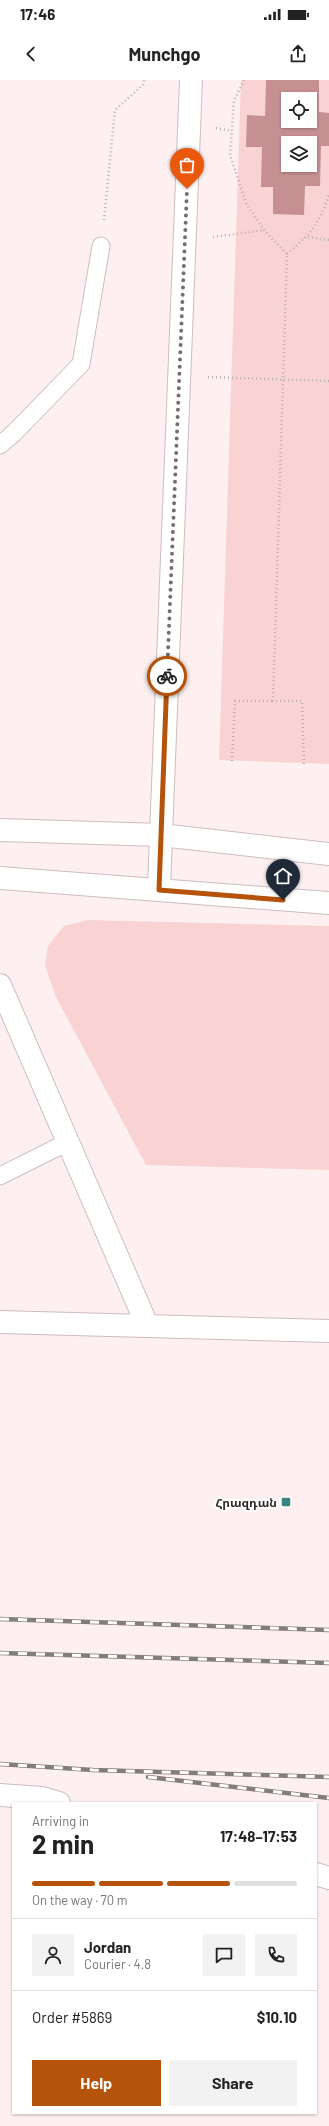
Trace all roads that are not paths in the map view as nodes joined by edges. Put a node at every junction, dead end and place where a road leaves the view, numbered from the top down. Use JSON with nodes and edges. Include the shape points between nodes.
{"nodes":[{"id":1,"x":191,"y":80,"type":"edge"},
{"id":2,"x":101,"y":246,"type":"road end"},
{"id":3,"x":0,"y":445,"type":"edge"},
{"id":4,"x":0,"y":830,"type":"edge"},
{"id":5,"x":161,"y":835,"type":"junction"},
{"id":6,"x":329,"y":854,"type":"edge"},
{"id":7,"x":0,"y":878,"type":"edge"},
{"id":8,"x":159,"y":890,"type":"junction"},
{"id":9,"x":329,"y":903,"type":"edge"},
{"id":10,"x":0,"y":985,"type":"edge"},
{"id":11,"x":68,"y":1142,"type":"junction"},
{"id":12,"x":0,"y":1176,"type":"edge"},
{"id":13,"x":0,"y":1322,"type":"edge"},
{"id":14,"x":147,"y":1325,"type":"junction"},
{"id":15,"x":329,"y":1331,"type":"edge"},
{"id":16,"x":0,"y":1795,"type":"edge"},
{"id":17,"x":56,"y":1802,"type":"edge"},
{"id":18,"x":317,"y":1874,"type":"edge"},
{"id":19,"x":329,"y":1878,"type":"edge"}],
"edges":[{"from":1,"to":5,"type":"street"},
{"from":2,"to":3,"type":"lane","via":[[81,364]]},
{"from":4,"to":5,"type":"street"},
{"from":5,"to":6,"type":"street"},
{"from":5,"to":8,"type":"street"},
{"from":7,"to":8,"type":"street"},
{"from":8,"to":9,"type":"street"},
{"from":10,"to":11,"type":"street"},
{"from":11,"to":12,"type":"lane"},
{"from":11,"to":14,"type":"street"},
{"from":13,"to":14,"type":"street"},
{"from":14,"to":15,"type":"street"},
{"from":16,"to":17,"type":"street","via":[[42,1798]]},
{"from":18,"to":19,"type":"street"}]}
